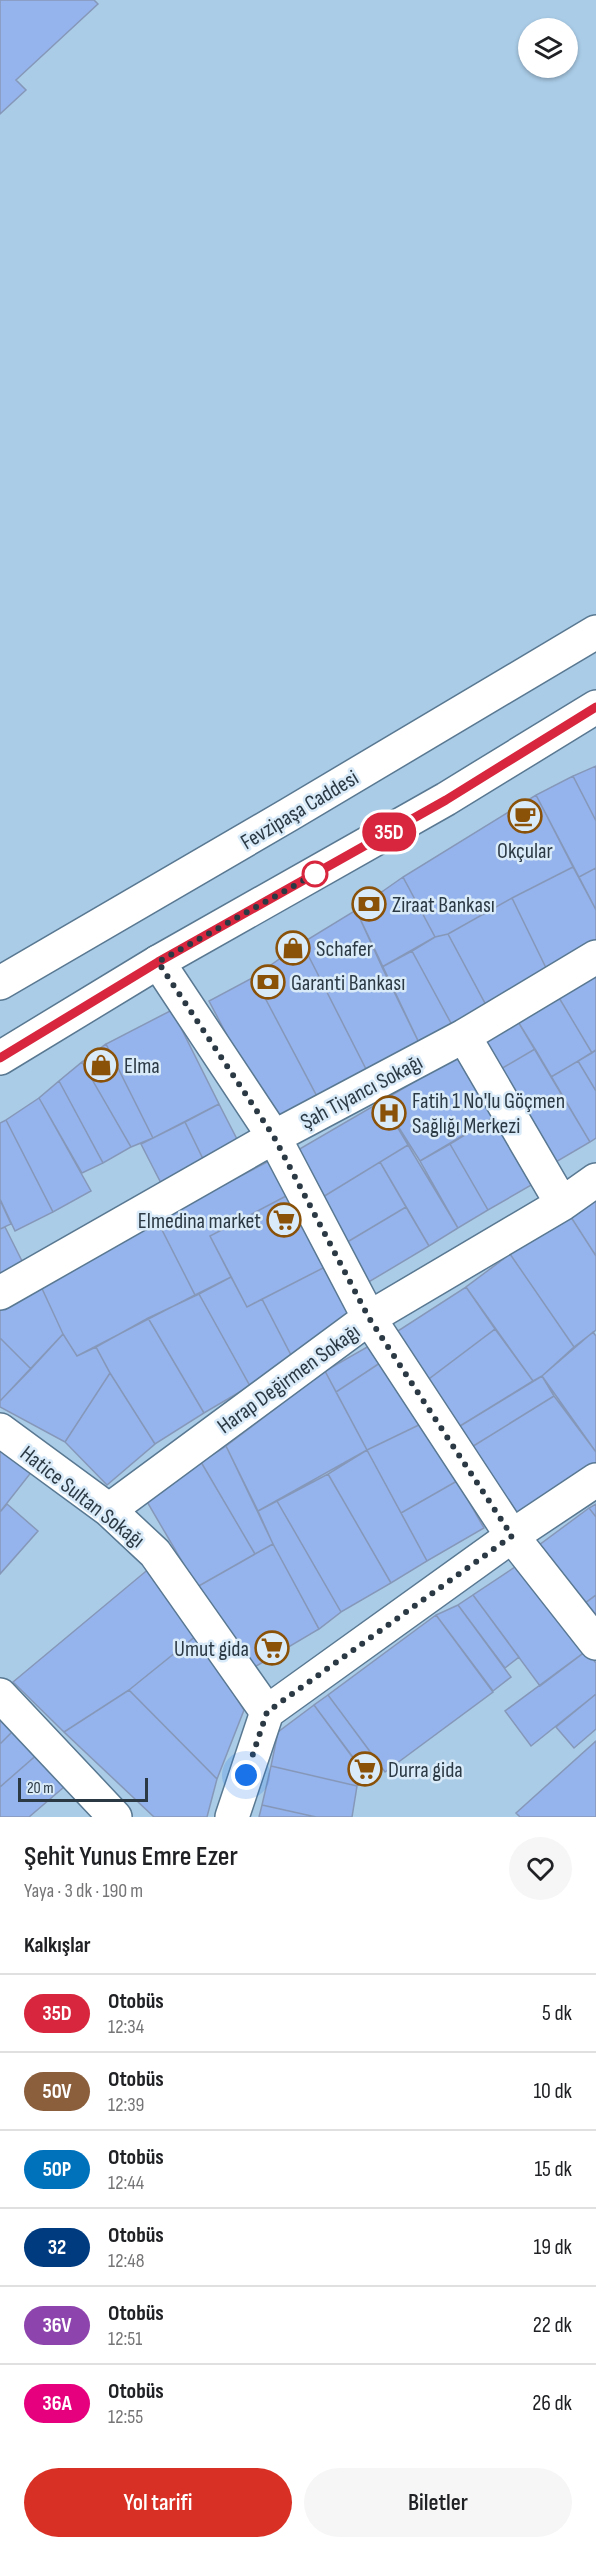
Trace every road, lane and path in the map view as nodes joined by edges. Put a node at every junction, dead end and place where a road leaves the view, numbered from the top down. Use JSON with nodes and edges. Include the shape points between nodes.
{"nodes":[{"id":1,"x":595,"y":636,"type":"edge"},
{"id":2,"x":596,"y":707,"type":"edge"},
{"id":3,"x":596,"y":957,"type":"edge"},
{"id":4,"x":158,"y":962,"type":"junction"},
{"id":5,"x":0,"y":983,"type":"edge"},
{"id":6,"x":465,"y":1036,"type":"junction"},
{"id":7,"x":0,"y":1058,"type":"edge"},
{"id":8,"x":274,"y":1137,"type":"junction"},
{"id":9,"x":596,"y":1180,"type":"edge"},
{"id":10,"x":562,"y":1204,"type":"junction"},
{"id":11,"x":0,"y":1293,"type":"edge"},
{"id":12,"x":369,"y":1318,"type":"junction"},
{"id":13,"x":0,"y":1430,"type":"edge"},
{"id":14,"x":596,"y":1480,"type":"edge"},
{"id":15,"x":109,"y":1510,"type":"junction"},
{"id":16,"x":512,"y":1536,"type":"junction"},
{"id":17,"x":596,"y":1643,"type":"edge"},
{"id":18,"x":0,"y":1695,"type":"edge"},
{"id":19,"x":267,"y":1712,"type":"junction"},
{"id":20,"x":115,"y":1817,"type":"edge"},
{"id":21,"x":232,"y":1817,"type":"edge"}],
"edges":[{"from":1,"to":5,"type":"street","name":"Fevzipaşa Caddesi"},
{"from":2,"to":4,"type":"street","via":[[446,800]]},
{"from":3,"to":6,"type":"street","name":"Şah Tiyancı Sokağı"},
{"from":4,"to":7,"type":"street"},
{"from":4,"to":8,"type":"street"},
{"from":6,"to":8,"type":"street","name":"Şah Tiyancı Sokağı"},
{"from":6,"to":10,"type":"street"},
{"from":8,"to":11,"type":"street","name":"Şah Tiyancı Sokağı"},
{"from":8,"to":12,"type":"street"},
{"from":9,"to":10,"type":"street","name":"Harap Değirmen Sokağı"},
{"from":10,"to":12,"type":"street","name":"Harap Değirmen Sokağı"},
{"from":12,"to":15,"type":"street","name":"Harap Değirmen Sokağı"},
{"from":12,"to":16,"type":"street"},
{"from":13,"to":15,"type":"street","name":"Hatice Sultan Sokağı"},
{"from":14,"to":16,"type":"street"},
{"from":15,"to":19,"type":"street","name":"Hatice Sultan Sokağı","via":[[155,1553]]},
{"from":16,"to":17,"type":"street"},
{"from":16,"to":19,"type":"street"},
{"from":18,"to":20,"type":"street"},
{"from":19,"to":21,"type":"street"}]}
